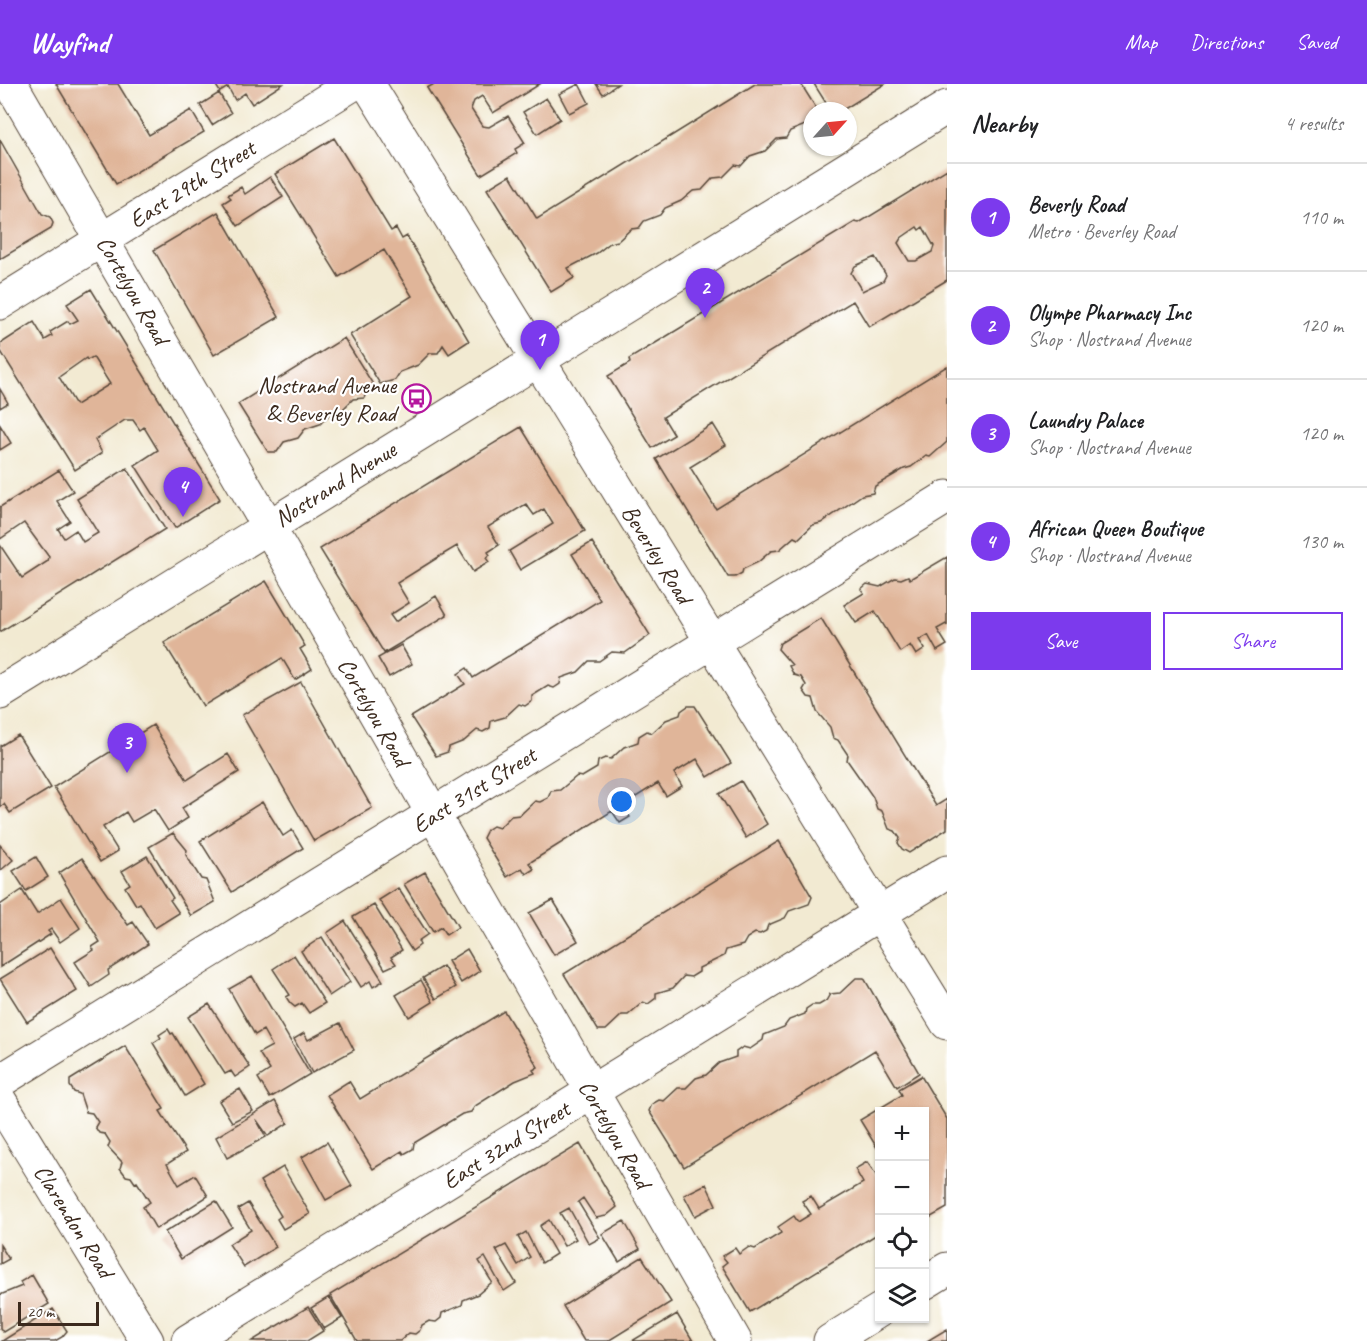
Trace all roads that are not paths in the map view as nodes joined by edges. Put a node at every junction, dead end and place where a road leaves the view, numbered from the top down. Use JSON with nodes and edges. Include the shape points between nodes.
{"nodes":[{"id":1,"x":11,"y":84,"type":"edge"},
{"id":2,"x":353,"y":84,"type":"edge"},
{"id":3,"x":368,"y":84,"type":"edge"},
{"id":4,"x":947,"y":107,"type":"edge"},
{"id":5,"x":103,"y":239,"type":"junction"},
{"id":6,"x":0,"y":303,"type":"edge"},
{"id":7,"x":538,"y":360,"type":"junction"},
{"id":8,"x":947,"y":497,"type":"edge"},
{"id":9,"x":268,"y":526,"type":"junction"},
{"id":10,"x":712,"y":642,"type":"junction"},
{"id":11,"x":0,"y":693,"type":"edge"},
{"id":12,"x":433,"y":815,"type":"junction"},
{"id":13,"x":947,"y":872,"type":"edge"},
{"id":14,"x":879,"y":914,"type":"junction"},
{"id":15,"x":947,"y":1023,"type":"edge"},
{"id":16,"x":0,"y":1082,"type":"edge"},
{"id":17,"x":592,"y":1092,"type":"junction"},
{"id":18,"x":0,"y":1101,"type":"edge"},
{"id":19,"x":947,"y":1269,"type":"edge"},
{"id":20,"x":929,"y":1280,"type":"edge"},
{"id":21,"x":875,"y":1313,"type":"edge"},
{"id":22,"x":147,"y":1341,"type":"edge"},
{"id":23,"x":188,"y":1341,"type":"edge"},
{"id":24,"x":735,"y":1341,"type":"edge"},
{"id":25,"x":830,"y":1341,"type":"edge"}],
"edges":[{"from":1,"to":5,"type":"street","name":"Cortelyou Road"},
{"from":2,"to":5,"type":"street","name":"East 29th Street"},
{"from":3,"to":7,"type":"street","name":"Beverley Road"},
{"from":4,"to":7,"type":"street","name":"Nostrand Avenue"},
{"from":5,"to":6,"type":"street","name":"East 29th Street"},
{"from":5,"to":9,"type":"street","name":"Cortelyou Road"},
{"from":7,"to":9,"type":"street","name":"Nostrand Avenue"},
{"from":7,"to":10,"type":"street","name":"Beverley Road"},
{"from":8,"to":10,"type":"street","name":"East 31st Street"},
{"from":9,"to":11,"type":"street","name":"Nostrand Avenue"},
{"from":9,"to":12,"type":"street","name":"Cortelyou Road"},
{"from":10,"to":12,"type":"street","name":"East 31st Street"},
{"from":10,"to":14,"type":"street","name":"Beverley Road"},
{"from":12,"to":16,"type":"street","name":"East 31st Street"},
{"from":12,"to":17,"type":"street","name":"Cortelyou Road"},
{"from":13,"to":14,"type":"street","name":"East 32nd Street"},
{"from":14,"to":15,"type":"street","name":"Beverley Road"},
{"from":14,"to":17,"type":"street","name":"East 32nd Street"},
{"from":17,"to":23,"type":"street","name":"East 32nd Street"},
{"from":17,"to":24,"type":"street","name":"Cortelyou Road"},
{"from":18,"to":22,"type":"street","name":"Clarendon Road"},
{"from":19,"to":20,"type":"street"},
{"from":21,"to":25,"type":"street"}]}
